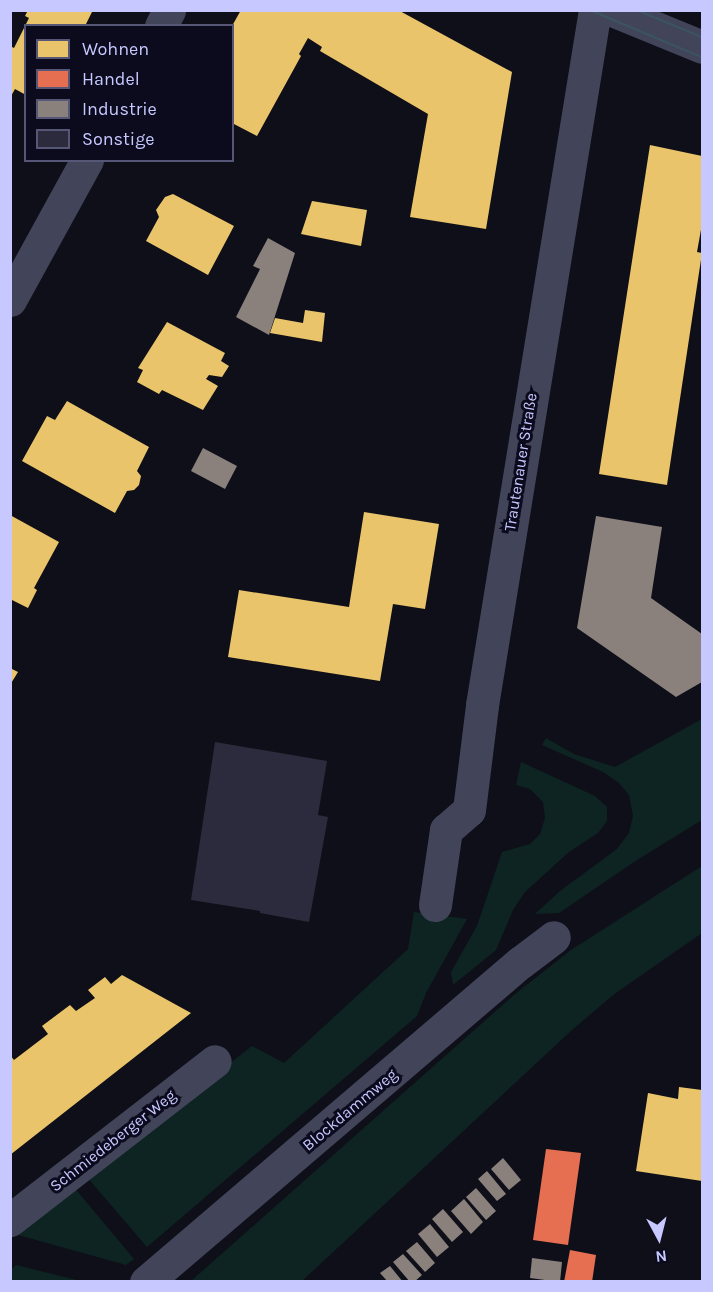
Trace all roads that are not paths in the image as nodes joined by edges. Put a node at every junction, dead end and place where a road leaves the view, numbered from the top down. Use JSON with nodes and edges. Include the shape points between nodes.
{"nodes":[{"id":1,"x":169,"y":10,"type":"edge"},
{"id":2,"x":595,"y":10,"type":"edge"},
{"id":3,"x":612,"y":10,"type":"edge"},
{"id":4,"x":162,"y":24,"type":"edge"},
{"id":5,"x":702,"y":47,"type":"edge"},
{"id":6,"x":86,"y":162,"type":"edge"},
{"id":7,"x":10,"y":300,"type":"edge"},
{"id":8,"x":435,"y":905,"type":"dead end"},
{"id":9,"x":554,"y":937,"type":"dead end"},
{"id":10,"x":216,"y":1062,"type":"dead end"},
{"id":11,"x":10,"y":1220,"type":"edge"},
{"id":12,"x":146,"y":1281,"type":"edge"}],
"edges":[{"from":1,"to":4,"type":"street"},
{"from":2,"to":8,"type":"street","name":"Trautenauer Straße","via":[[482,705],[469,810],[446,830]]},
{"from":3,"to":5,"type":"street"},
{"from":6,"to":7,"type":"street"},
{"from":9,"to":12,"type":"street","name":"Blockdammweg"},
{"from":10,"to":11,"type":"street","name":"Schmiedeberger Weg"}]}
